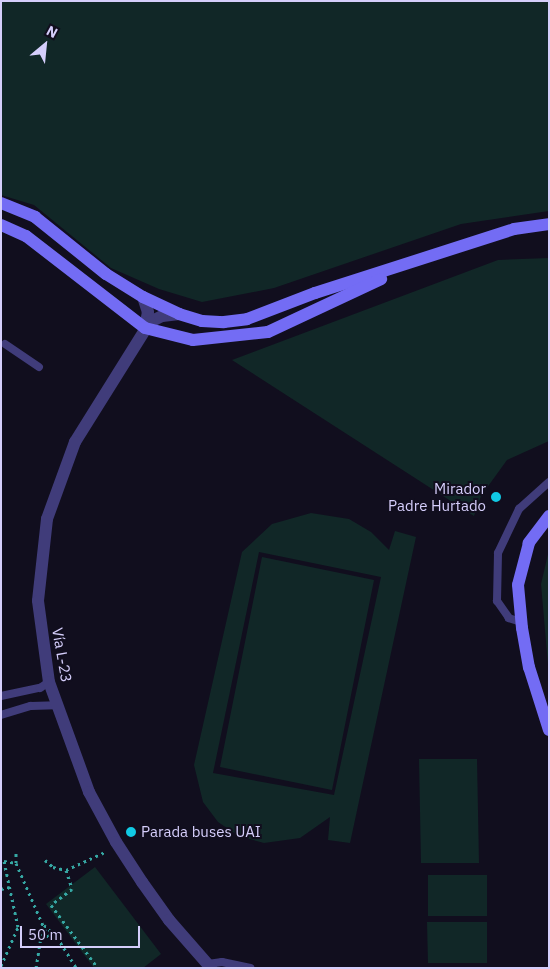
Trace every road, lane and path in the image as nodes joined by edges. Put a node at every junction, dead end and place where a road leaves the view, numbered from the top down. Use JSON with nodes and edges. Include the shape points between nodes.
{"nodes":[{"id":1,"x":1,"y":203,"type":"edge"},
{"id":2,"x":549,"y":224,"type":"edge"},
{"id":3,"x":1,"y":225,"type":"edge"},
{"id":4,"x":413,"y":263,"type":"junction"},
{"id":5,"x":142,"y":297,"type":"junction"},
{"id":6,"x":179,"y":314,"type":"junction"},
{"id":7,"x":145,"y":328,"type":"junction"},
{"id":8,"x":5,"y":344,"type":"dead end"},
{"id":9,"x":39,"y":367,"type":"dead end"},
{"id":10,"x":549,"y":482,"type":"edge"},
{"id":11,"x":549,"y":516,"type":"edge"},
{"id":12,"x":521,"y":622,"type":"junction"},
{"id":13,"x":49,"y":682,"type":"junction"},
{"id":14,"x":1,"y":696,"type":"edge"},
{"id":15,"x":55,"y":705,"type":"junction"},
{"id":16,"x":541,"y":708,"type":"junction"},
{"id":17,"x":1,"y":714,"type":"edge"},
{"id":18,"x":549,"y":719,"type":"edge"},
{"id":19,"x":549,"y":730,"type":"edge"},
{"id":20,"x":118,"y":846,"type":"junction"},
{"id":21,"x":16,"y":853,"type":"dead end"},
{"id":22,"x":45,"y":860,"type":"dead end"},
{"id":23,"x":16,"y":863,"type":"junction"},
{"id":24,"x":66,"y":870,"type":"junction"},
{"id":25,"x":10,"y":887,"type":"junction"},
{"id":26,"x":1,"y":890,"type":"edge"},
{"id":27,"x":43,"y":924,"type":"junction"},
{"id":28,"x":48,"y":937,"type":"dead end"},
{"id":29,"x":1,"y":966,"type":"edge"},
{"id":30,"x":209,"y":966,"type":"edge"},
{"id":31,"x":36,"y":968,"type":"edge"},
{"id":32,"x":76,"y":968,"type":"edge"},
{"id":33,"x":98,"y":968,"type":"edge"},
{"id":34,"x":250,"y":968,"type":"edge"}],
"edges":[{"from":1,"to":5,"type":"main road","via":[[35,217],[106,274]]},
{"from":2,"to":4,"type":"main road","via":[[514,229]]},
{"from":3,"to":7,"type":"main road","via":[[26,236]]},
{"from":4,"to":6,"type":"main road","via":[[315,293],[247,319],[202,321]]},
{"from":4,"to":7,"type":"main road","via":[[268,332],[193,340]]},
{"from":5,"to":6,"type":"main road"},
{"from":5,"to":7,"type":"street","via":[[148,312]]},
{"from":6,"to":7,"type":"street","name":"Vía L-23","via":[[154,319]]},
{"from":7,"to":13,"type":"street","name":"Vía L-23","via":[[75,442],[50,510],[42,546],[38,600]]},
{"from":8,"to":9,"type":"lane"},
{"from":10,"to":12,"type":"lane","via":[[519,509],[498,552],[497,601],[510,618]]},
{"from":11,"to":12,"type":"main road","via":[[537,530],[524,556],[518,585]]},
{"from":12,"to":16,"type":"main road"},
{"from":13,"to":14,"type":"lane","via":[[34,690]]},
{"from":13,"to":15,"type":"street","name":"Vía L-23"},
{"from":15,"to":17,"type":"lane","via":[[44,703]]},
{"from":15,"to":20,"type":"street","name":"Vía L-23","via":[[89,792]]},
{"from":16,"to":18,"type":"main road"},
{"from":16,"to":19,"type":"main road"},
{"from":20,"to":24,"type":"path"},
{"from":20,"to":30,"type":"street","name":"Vía L-23","via":[[169,920]]},
{"from":21,"to":23,"type":"path"},
{"from":22,"to":24,"type":"path","via":[[53,868]]},
{"from":23,"to":25,"type":"path","via":[[4,861]]},
{"from":23,"to":27,"type":"path"},
{"from":24,"to":33,"type":"path","via":[[72,889],[51,905]]},
{"from":25,"to":26,"type":"path"},
{"from":25,"to":29,"type":"path","via":[[18,927]]},
{"from":27,"to":28,"type":"path"},
{"from":27,"to":31,"type":"path"},
{"from":27,"to":32,"type":"path","via":[[57,937]]},
{"from":30,"to":34,"type":"lane","via":[[222,962]]}]}
